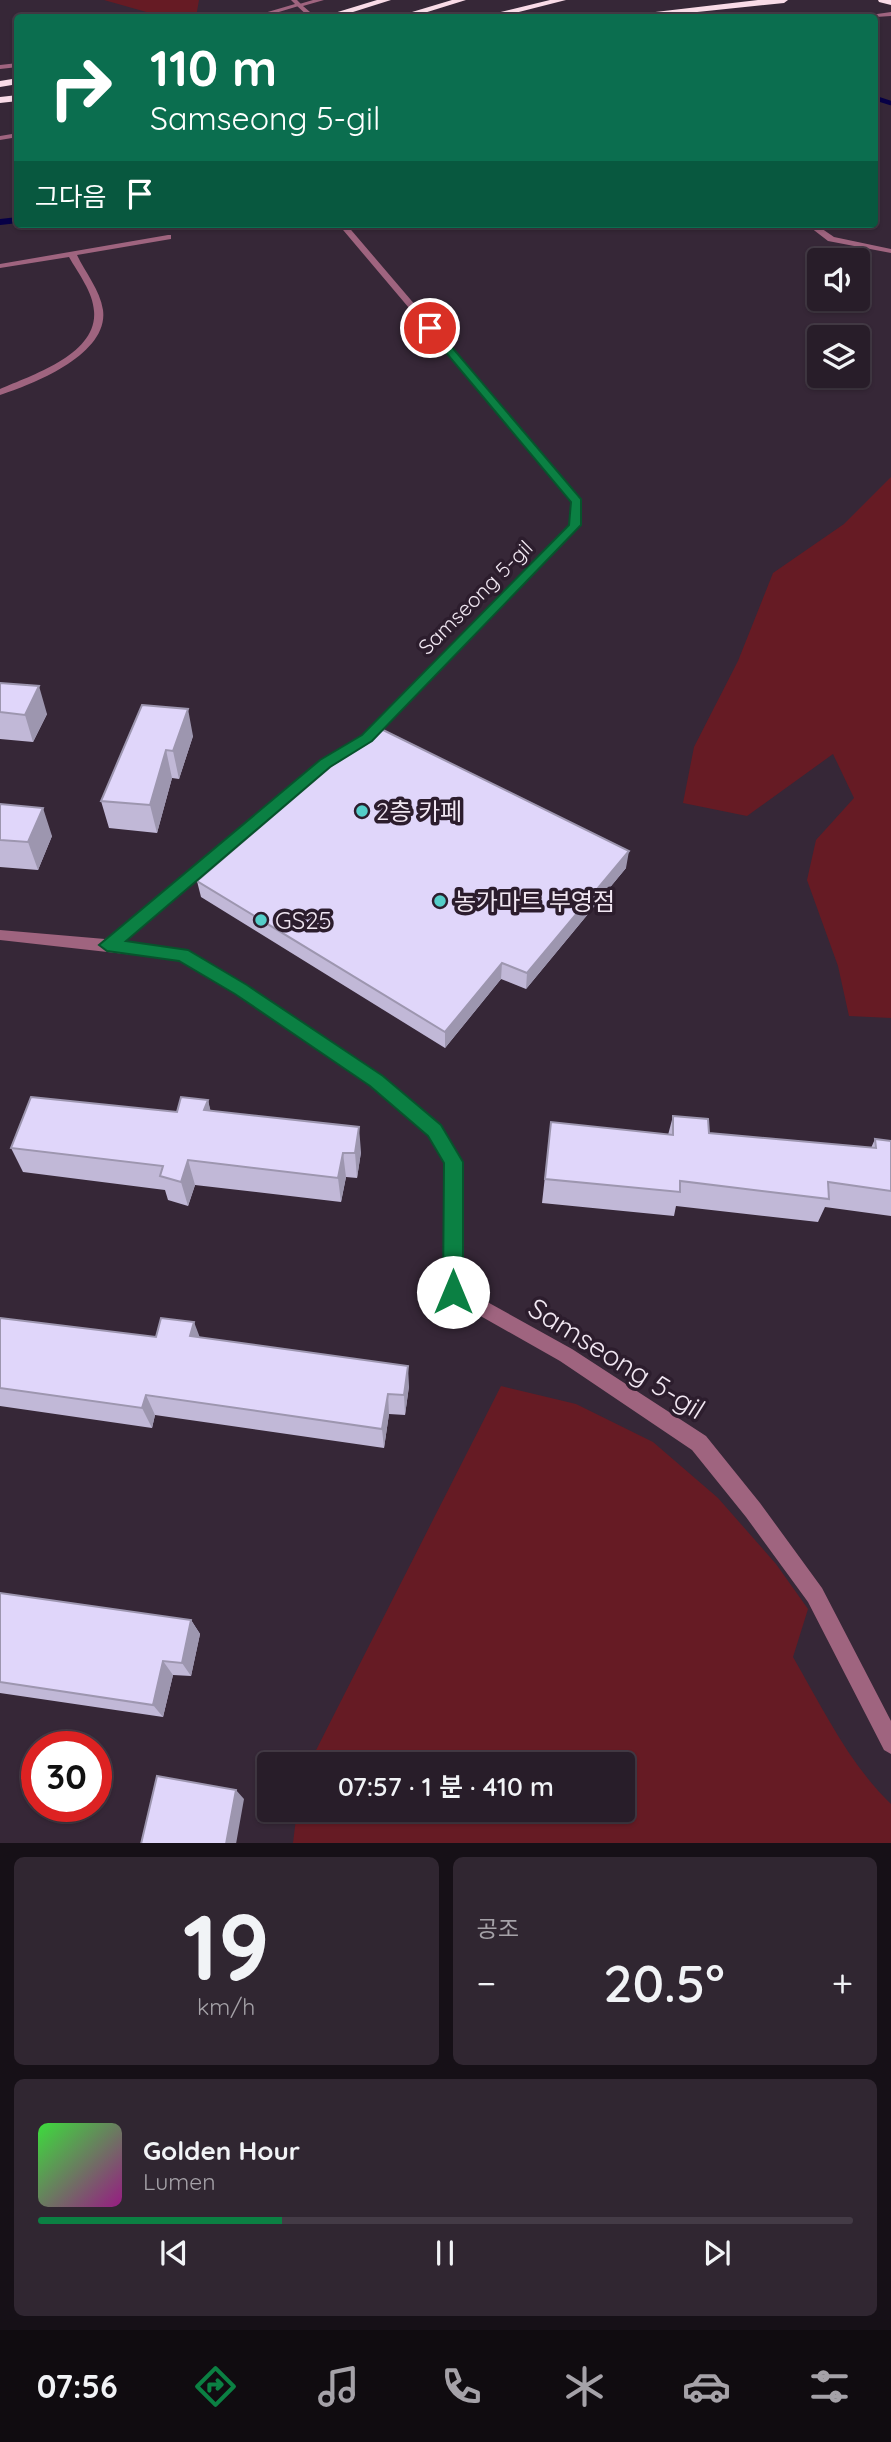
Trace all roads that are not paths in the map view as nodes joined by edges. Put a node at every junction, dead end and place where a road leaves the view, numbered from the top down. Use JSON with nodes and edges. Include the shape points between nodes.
{"nodes":[{"id":1,"x":321,"y":0,"type":"edge"},
{"id":2,"x":387,"y":0,"type":"edge"},
{"id":3,"x":462,"y":0,"type":"edge"},
{"id":4,"x":562,"y":0,"type":"edge"},
{"id":5,"x":784,"y":0,"type":"edge"},
{"id":6,"x":882,"y":0,"type":"edge"},
{"id":7,"x":891,"y":2,"type":"edge"},
{"id":8,"x":297,"y":3,"type":"edge"},
{"id":9,"x":263,"y":14,"type":"edge"},
{"id":10,"x":311,"y":14,"type":"edge"},
{"id":11,"x":336,"y":14,"type":"edge"},
{"id":12,"x":411,"y":14,"type":"edge"},
{"id":13,"x":498,"y":14,"type":"edge"},
{"id":14,"x":647,"y":14,"type":"edge"},
{"id":15,"x":345,"y":228,"type":"edge"},
{"id":16,"x":816,"y":228,"type":"edge"},
{"id":17,"x":168,"y":237,"type":"dead end"},
{"id":18,"x":891,"y":251,"type":"edge"},
{"id":19,"x":72,"y":254,"type":"junction"},
{"id":20,"x":0,"y":266,"type":"edge"},
{"id":21,"x":0,"y":392,"type":"edge"},
{"id":22,"x":0,"y":935,"type":"edge"},
{"id":23,"x":107,"y":945,"type":"junction"},
{"id":24,"x":891,"y":1743,"type":"edge"}],
"edges":[{"from":1,"to":8,"type":"street"},
{"from":2,"to":11,"type":"highway"},
{"from":3,"to":12,"type":"highway"},
{"from":4,"to":13,"type":"highway"},
{"from":5,"to":14,"type":"highway"},
{"from":6,"to":7,"type":"highway"},
{"from":8,"to":9,"type":"street"},
{"from":8,"to":10,"type":"street"},
{"from":15,"to":23,"type":"street","name":"Samseong 5-gil","via":[[577,502],[575,525],[367,738],[325,764]]},
{"from":16,"to":18,"type":"street","via":[[831,239]]},
{"from":17,"to":19,"type":"street"},
{"from":19,"to":20,"type":"street"},
{"from":19,"to":21,"type":"street","via":[[99,310],[99,324],[86,345],[68,360]]},
{"from":22,"to":23,"type":"street","name":"Samseong 5-gil"},
{"from":23,"to":24,"type":"street","name":"Samseong 5-gil","via":[[182,955],[377,1081],[435,1130],[454,1162],[453,1292],[566,1355],[699,1443],[815,1595]]}]}
